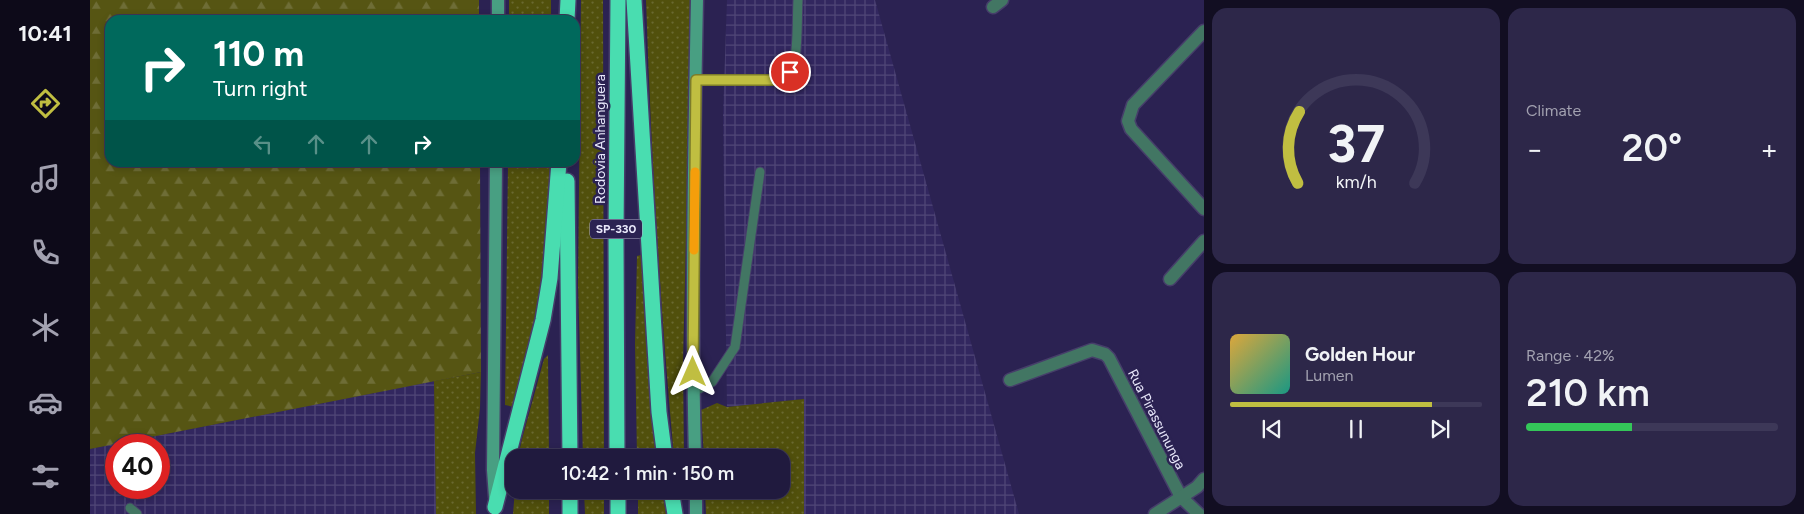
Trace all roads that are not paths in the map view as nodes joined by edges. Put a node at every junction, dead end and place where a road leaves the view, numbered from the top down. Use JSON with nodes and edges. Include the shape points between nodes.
{"nodes":[{"id":1,"x":498,"y":0,"type":"edge"},
{"id":2,"x":568,"y":0,"type":"edge"},
{"id":3,"x":618,"y":0,"type":"edge"},
{"id":4,"x":634,"y":0,"type":"edge"},
{"id":5,"x":698,"y":0,"type":"edge"},
{"id":6,"x":798,"y":0,"type":"edge"},
{"id":7,"x":498,"y":15,"type":"edge"},
{"id":8,"x":567,"y":15,"type":"edge"},
{"id":9,"x":1204,"y":31,"type":"edge"},
{"id":10,"x":696,"y":80,"type":"junction"},
{"id":11,"x":496,"y":167,"type":"edge"},
{"id":12,"x":559,"y":167,"type":"edge"},
{"id":13,"x":567,"y":167,"type":"edge"},
{"id":14,"x":760,"y":172,"type":"dead end"},
{"id":15,"x":1204,"y":209,"type":"edge"},
{"id":16,"x":1204,"y":241,"type":"edge"},
{"id":17,"x":1170,"y":279,"type":"dead end"},
{"id":18,"x":1010,"y":380,"type":"dead end"},
{"id":19,"x":693,"y":392,"type":"junction"},
{"id":20,"x":570,"y":449,"type":"edge"},
{"id":21,"x":617,"y":449,"type":"edge"},
{"id":22,"x":664,"y":449,"type":"edge"},
{"id":23,"x":695,"y":449,"type":"edge"},
{"id":24,"x":1204,"y":479,"type":"edge"},
{"id":25,"x":1181,"y":497,"type":"junction"},
{"id":26,"x":570,"y":499,"type":"edge"},
{"id":27,"x":618,"y":499,"type":"edge"},
{"id":28,"x":672,"y":499,"type":"edge"},
{"id":29,"x":696,"y":499,"type":"edge"},
{"id":30,"x":495,"y":512,"type":"edge"},
{"id":31,"x":570,"y":514,"type":"edge"},
{"id":32,"x":618,"y":514,"type":"edge"},
{"id":33,"x":676,"y":514,"type":"edge"},
{"id":34,"x":696,"y":514,"type":"edge"},
{"id":35,"x":1155,"y":514,"type":"edge"},
{"id":36,"x":1199,"y":514,"type":"edge"}],
"edges":[{"from":1,"to":7,"type":"street"},
{"from":2,"to":8,"type":"highway"},
{"from":3,"to":21,"type":"highway","name":"Rodovia Anhanguera","number":"SP-330"},
{"from":4,"to":22,"type":"highway"},
{"from":5,"to":10,"type":"street"},
{"from":6,"to":10,"type":"lane","via":[[794,62],[784,78]]},
{"from":9,"to":15,"type":"street","via":[[1133,105],[1128,121],[1131,129]]},
{"from":10,"to":19,"type":"street"},
{"from":11,"to":30,"type":"street"},
{"from":12,"to":30,"type":"highway","via":[[550,278],[543,320]]},
{"from":13,"to":20,"type":"highway"},
{"from":14,"to":19,"type":"lane","via":[[735,347],[712,382]]},
{"from":16,"to":17,"type":"street"},
{"from":18,"to":25,"type":"street","name":"Rua Pirassununga","via":[[1092,350],[1105,354]]},
{"from":19,"to":23,"type":"street"},
{"from":24,"to":25,"type":"street"},
{"from":25,"to":35,"type":"street"},
{"from":25,"to":36,"type":"street","name":"Rua Pirassununga"},
{"from":26,"to":31,"type":"highway"},
{"from":27,"to":32,"type":"highway"},
{"from":28,"to":33,"type":"highway"},
{"from":29,"to":34,"type":"street"}]}
